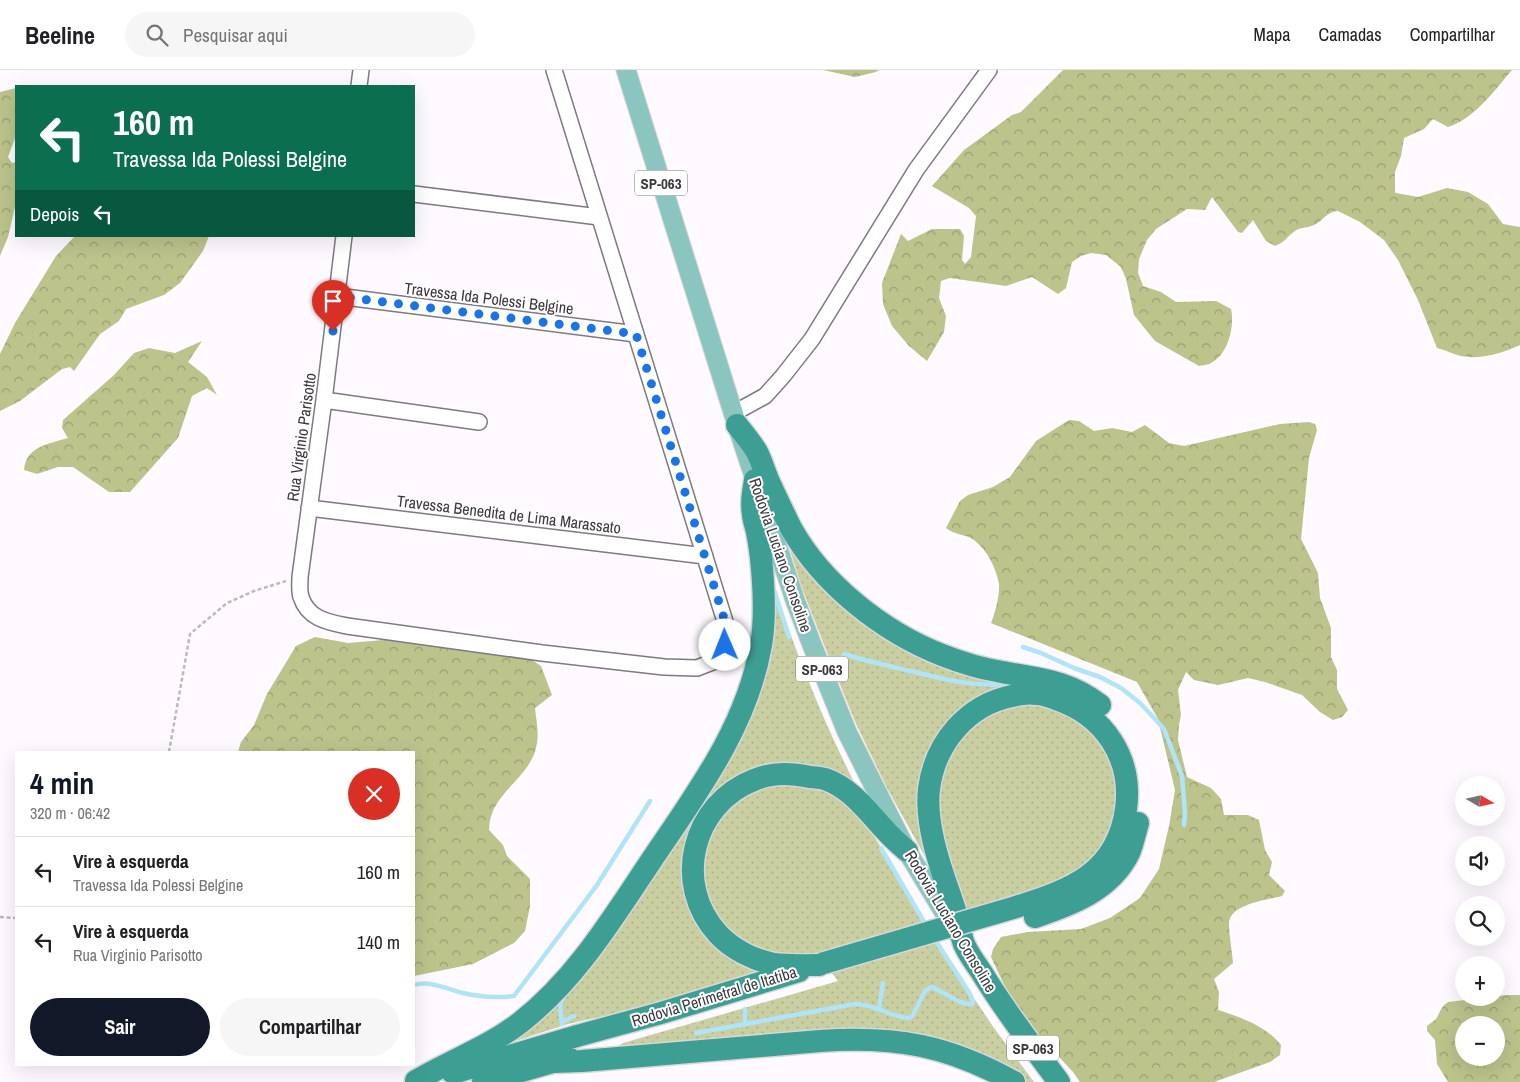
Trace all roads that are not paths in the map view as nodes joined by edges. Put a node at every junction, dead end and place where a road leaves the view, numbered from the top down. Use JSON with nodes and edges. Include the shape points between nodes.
{"nodes":[{"id":1,"x":361,"y":70,"type":"edge"},
{"id":2,"x":554,"y":70,"type":"edge"},
{"id":3,"x":626,"y":70,"type":"edge"},
{"id":4,"x":989,"y":70,"type":"edge"},
{"id":5,"x":359,"y":85,"type":"edge"},
{"id":6,"x":415,"y":194,"type":"edge"},
{"id":7,"x":599,"y":217,"type":"junction"},
{"id":8,"x":344,"y":237,"type":"edge"},
{"id":9,"x":337,"y":296,"type":"junction"},
{"id":10,"x":636,"y":334,"type":"junction"},
{"id":11,"x":324,"y":400,"type":"junction"},
{"id":12,"x":735,"y":419,"type":"junction"},
{"id":13,"x":479,"y":422,"type":"dead end"},
{"id":14,"x":755,"y":480,"type":"junction"},
{"id":15,"x":309,"y":508,"type":"junction"},
{"id":16,"x":705,"y":556,"type":"junction"},
{"id":17,"x":907,"y":851,"type":"junction"},
{"id":18,"x":1020,"y":913,"type":"junction"},
{"id":19,"x":964,"y":944,"type":"junction"},
{"id":20,"x":825,"y":967,"type":"junction"},
{"id":21,"x":553,"y":1062,"type":"junction"},
{"id":22,"x":413,"y":1081,"type":"edge"},
{"id":23,"x":483,"y":1082,"type":"edge"},
{"id":24,"x":1014,"y":1082,"type":"edge"},
{"id":25,"x":1059,"y":1082,"type":"edge"}],
"edges":[{"from":1,"to":5,"type":"street"},
{"from":2,"to":7,"type":"street"},
{"from":3,"to":12,"type":"main road","name":"Rodovia Luciano Consoline","number":"SP-063"},
{"from":4,"to":12,"type":"street","via":[[916,170],[812,339],[765,396]]},
{"from":6,"to":7,"type":"street"},
{"from":7,"to":10,"type":"street"},
{"from":8,"to":9,"type":"street","name":"Rua Virginio Parisotto"},
{"from":9,"to":10,"type":"street","name":"Travessa Ida Polessi Belgine"},
{"from":9,"to":11,"type":"street","name":"Rua Virginio Parisotto"},
{"from":10,"to":16,"type":"street"},
{"from":11,"to":13,"type":"street"},
{"from":11,"to":15,"type":"street","name":"Rua Virginio Parisotto"},
{"from":12,"to":14,"type":"main road","name":"Rodovia Luciano Consoline","number":"SP-063"},
{"from":12,"to":18,"type":"highway","via":[[757,453],[792,530],[806,551],[832,581],[868,613],[907,639],[944,656],[1071,687],[1105,709],[1126,736],[1136,756],[1142,781],[1139,821],[1128,854],[1109,879],[1091,894],[1067,906]]},
{"from":14,"to":17,"type":"main road","name":"Rodovia Luciano Consoline","number":"SP-063","via":[[795,600],[834,702]]},
{"from":14,"to":22,"type":"highway","via":[[752,509],[764,590],[761,645],[741,713],[723,749],[585,958],[546,1001],[490,1042]]},
{"from":15,"to":16,"type":"street","name":"Travessa Benedita de Lima Marassato"},
{"from":15,"to":16,"type":"street","name":"Rua Virginio Parisotto","via":[[300,577],[301,597],[309,612],[324,622],[542,653],[664,667],[697,668],[715,661],[725,645],[727,628]]},
{"from":17,"to":19,"type":"main road","name":"Rodovia Luciano Consoline","number":"SP-063"},
{"from":17,"to":20,"type":"highway","via":[[846,790],[824,779],[794,774],[769,775],[729,795],[708,817],[695,846],[693,878],[699,904],[714,929],[734,947],[772,964]]},
{"from":18,"to":19,"type":"highway","via":[[1094,872],[1114,846],[1124,820],[1127,795],[1121,759],[1100,726],[1068,703],[1037,694],[1005,697],[973,712],[949,736],[934,769],[929,809],[934,844]]},
{"from":18,"to":20,"type":"highway","name":"Rodovia Perimetral de Itatiba","bridge":true},
{"from":19,"to":25,"type":"highway","name":"Rodovia Luciano Consoline","number":"SP-063","via":[[1008,1014]]},
{"from":20,"to":21,"type":"highway","name":"Rodovia Perimetral de Itatiba","via":[[746,1002],[585,1049]]},
{"from":20,"to":22,"type":"highway","name":"Rodovia Perimetral de Itatiba","via":[[435,1078]]},
{"from":21,"to":23,"type":"highway","name":"Rodovia Perimetral de Itatiba"},
{"from":21,"to":24,"type":"highway","via":[[820,1041],[875,1040],[903,1042],[948,1052]]}]}
